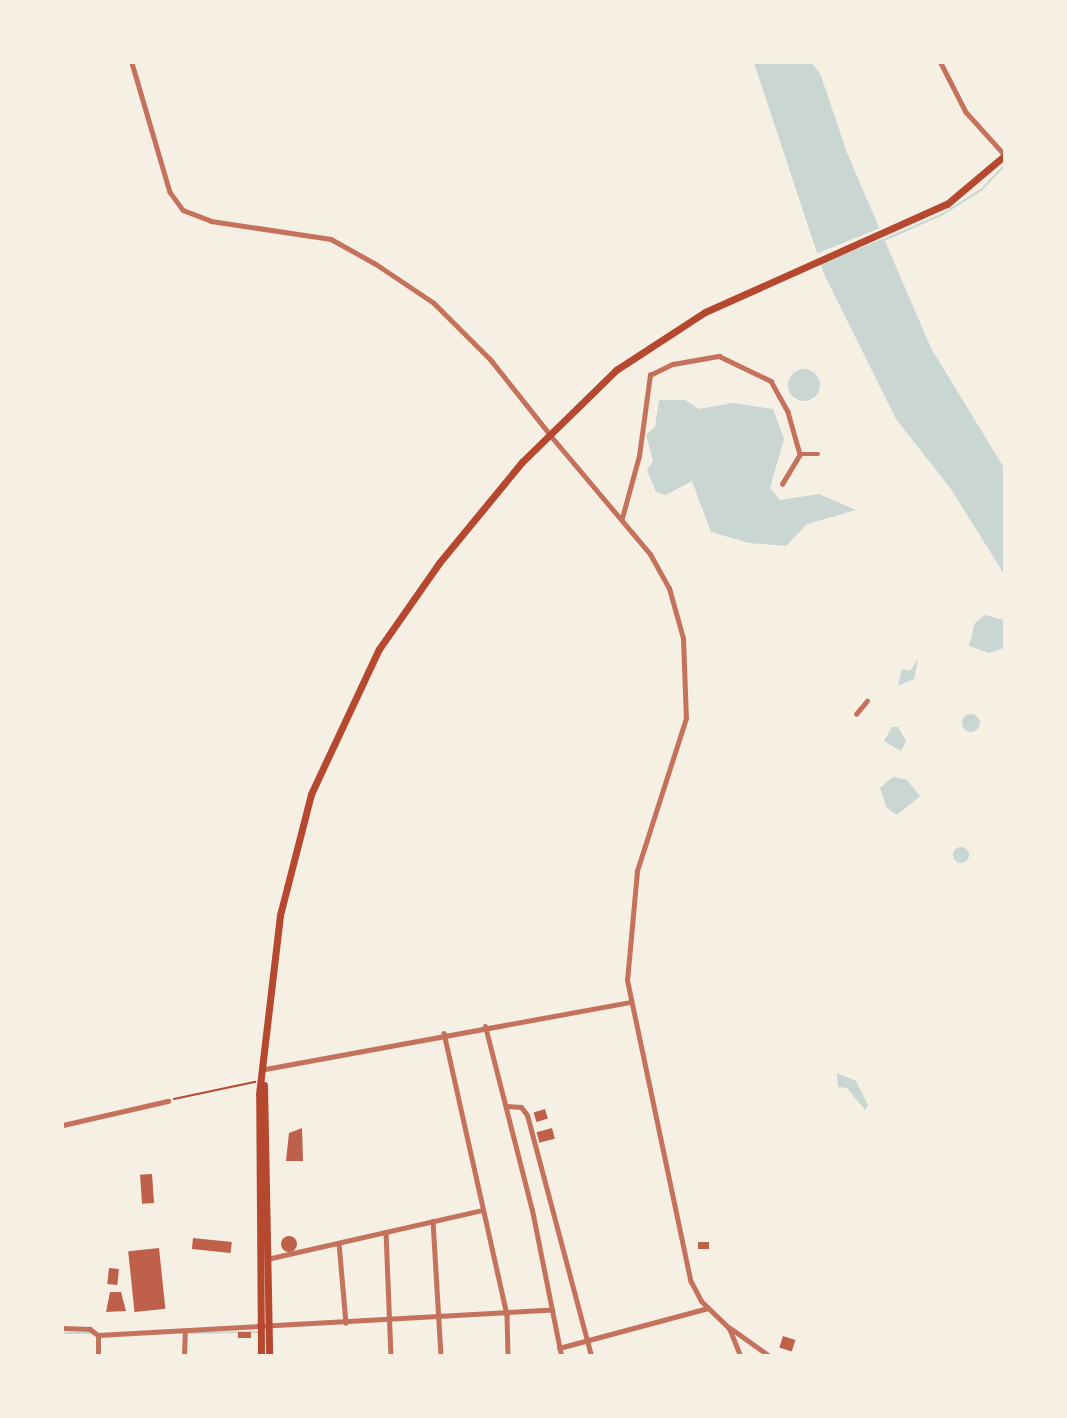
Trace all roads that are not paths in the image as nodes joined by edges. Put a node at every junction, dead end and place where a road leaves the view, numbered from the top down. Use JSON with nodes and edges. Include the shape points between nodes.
{"nodes":[{"id":1,"x":132,"y":63,"type":"edge"},
{"id":2,"x":941,"y":63,"type":"edge"},
{"id":3,"x":1004,"y":155,"type":"edge"},
{"id":4,"x":548,"y":432,"type":"junction"},
{"id":5,"x":800,"y":454,"type":"junction"},
{"id":6,"x":818,"y":454,"type":"dead end"},
{"id":7,"x":782,"y":484,"type":"dead end"},
{"id":8,"x":622,"y":518,"type":"junction"},
{"id":9,"x":867,"y":701,"type":"dead end"},
{"id":10,"x":856,"y":714,"type":"dead end"},
{"id":11,"x":631,"y":1002,"type":"junction"},
{"id":12,"x":485,"y":1026,"type":"junction"},
{"id":13,"x":444,"y":1033,"type":"junction"},
{"id":14,"x":265,"y":1069,"type":"junction"},
{"id":15,"x":263,"y":1081,"type":"junction"},
{"id":16,"x":168,"y":1101,"type":"road end"},
{"id":17,"x":507,"y":1106,"type":"junction"},
{"id":18,"x":63,"y":1125,"type":"edge"},
{"id":19,"x":483,"y":1210,"type":"junction"},
{"id":20,"x":433,"y":1221,"type":"junction"},
{"id":21,"x":386,"y":1232,"type":"junction"},
{"id":22,"x":339,"y":1243,"type":"junction"},
{"id":23,"x":265,"y":1260,"type":"junction"},
{"id":24,"x":708,"y":1308,"type":"junction"},
{"id":25,"x":552,"y":1310,"type":"junction"},
{"id":26,"x":507,"y":1315,"type":"junction"},
{"id":27,"x":437,"y":1318,"type":"junction"},
{"id":28,"x":392,"y":1321,"type":"junction"},
{"id":29,"x":346,"y":1323,"type":"junction"},
{"id":30,"x":264,"y":1327,"type":"junction"},
{"id":31,"x":63,"y":1328,"type":"edge"},
{"id":32,"x":729,"y":1328,"type":"junction"},
{"id":33,"x":184,"y":1330,"type":"junction"},
{"id":34,"x":98,"y":1335,"type":"junction"},
{"id":35,"x":586,"y":1341,"type":"junction"},
{"id":36,"x":559,"y":1348,"type":"junction"},
{"id":37,"x":98,"y":1355,"type":"edge"},
{"id":38,"x":184,"y":1355,"type":"edge"},
{"id":39,"x":261,"y":1355,"type":"edge"},
{"id":40,"x":268,"y":1355,"type":"edge"},
{"id":41,"x":391,"y":1355,"type":"edge"},
{"id":42,"x":441,"y":1355,"type":"edge"},
{"id":43,"x":508,"y":1355,"type":"edge"},
{"id":44,"x":561,"y":1355,"type":"edge"},
{"id":45,"x":591,"y":1355,"type":"edge"},
{"id":46,"x":740,"y":1355,"type":"edge"},
{"id":47,"x":768,"y":1355,"type":"edge"}],
"edges":[{"from":1,"to":4,"type":"street","via":[[170,192],[183,210],[212,221],[331,240],[376,264],[434,303],[491,360]]},
{"from":2,"to":3,"type":"street","via":[[966,112]]},
{"from":3,"to":4,"type":"highway","via":[[966,192],[921,216],[778,279],[656,340]]},
{"from":4,"to":8,"type":"street"},
{"from":4,"to":14,"type":"highway","via":[[418,591],[379,649],[330,745],[297,842],[280,915]]},
{"from":5,"to":6,"type":"street"},
{"from":5,"to":7,"type":"street"},
{"from":5,"to":8,"type":"street","via":[[788,412],[771,381],[719,356],[674,364],[650,375],[639,456]]},
{"from":8,"to":11,"type":"street","via":[[669,588],[688,680],[683,733],[632,894]]},
{"from":9,"to":10,"type":"street"},
{"from":11,"to":12,"type":"street"},
{"from":11,"to":24,"type":"street","via":[[690,1280]]},
{"from":12,"to":13,"type":"street"},
{"from":12,"to":17,"type":"street"},
{"from":13,"to":14,"type":"street"},
{"from":13,"to":19,"type":"street"},
{"from":14,"to":15,"type":"highway"},
{"from":15,"to":23,"type":"highway"},
{"from":15,"to":30,"type":"highway"},
{"from":16,"to":18,"type":"street"},
{"from":17,"to":25,"type":"street"},
{"from":17,"to":35,"type":"street","via":[[521,1107],[527,1115]]},
{"from":19,"to":20,"type":"street"},
{"from":19,"to":26,"type":"street"},
{"from":20,"to":21,"type":"street"},
{"from":20,"to":27,"type":"street"},
{"from":21,"to":22,"type":"street"},
{"from":21,"to":28,"type":"street"},
{"from":22,"to":23,"type":"street"},
{"from":22,"to":29,"type":"street"},
{"from":23,"to":30,"type":"highway"},
{"from":24,"to":32,"type":"street"},
{"from":24,"to":35,"type":"street"},
{"from":25,"to":26,"type":"street"},
{"from":25,"to":36,"type":"street"},
{"from":26,"to":27,"type":"street"},
{"from":26,"to":43,"type":"street"},
{"from":27,"to":28,"type":"street"},
{"from":27,"to":42,"type":"street"},
{"from":28,"to":29,"type":"street"},
{"from":28,"to":41,"type":"street"},
{"from":29,"to":30,"type":"street"},
{"from":30,"to":33,"type":"street"},
{"from":30,"to":39,"type":"highway"},
{"from":30,"to":40,"type":"highway"},
{"from":31,"to":34,"type":"street","via":[[90,1329]]},
{"from":32,"to":46,"type":"street"},
{"from":32,"to":47,"type":"street"},
{"from":33,"to":34,"type":"street"},
{"from":33,"to":38,"type":"street"},
{"from":34,"to":37,"type":"street"},
{"from":35,"to":36,"type":"street"},
{"from":35,"to":45,"type":"street"},
{"from":36,"to":44,"type":"street"}]}
